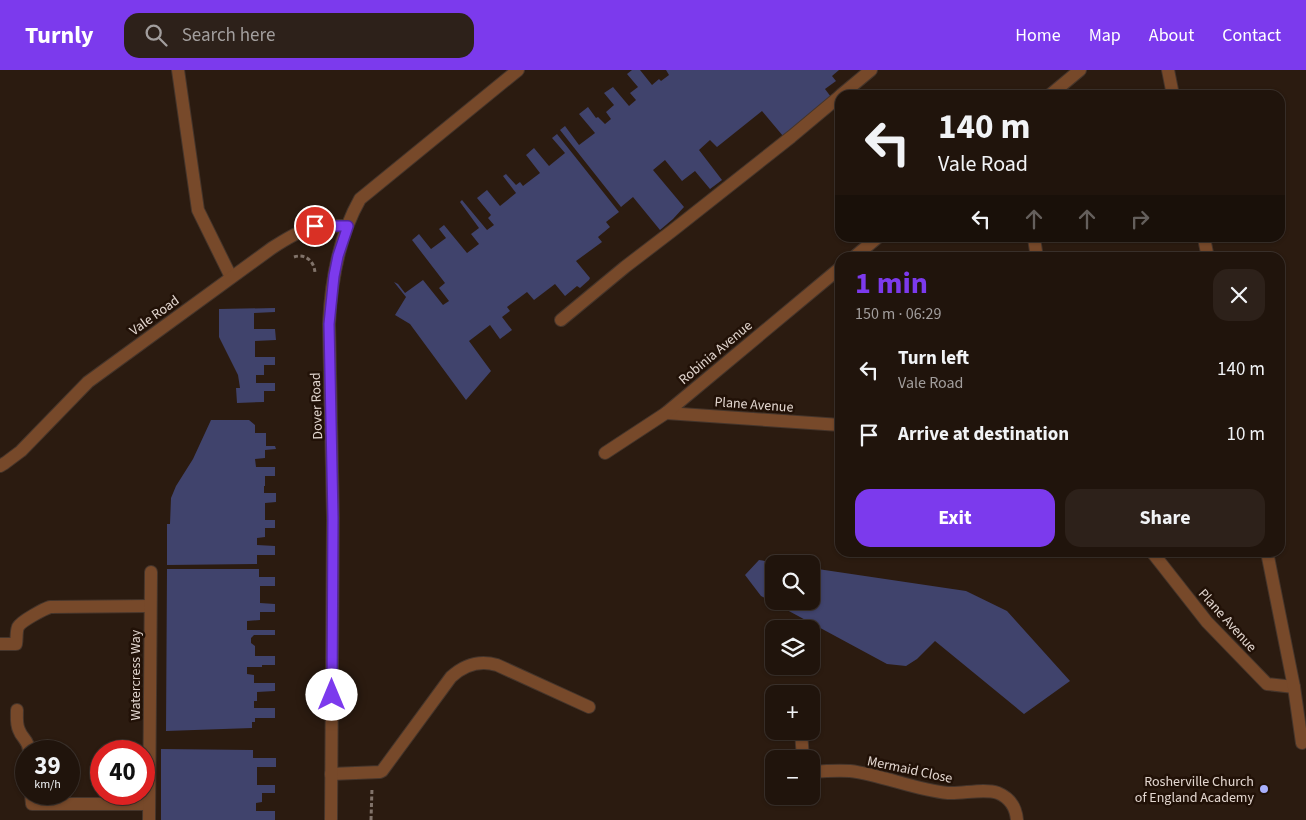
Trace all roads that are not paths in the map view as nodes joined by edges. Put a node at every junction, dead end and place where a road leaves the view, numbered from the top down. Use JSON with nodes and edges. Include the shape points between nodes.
{"nodes":[{"id":1,"x":178,"y":70,"type":"edge"},
{"id":2,"x":518,"y":70,"type":"edge"},
{"id":3,"x":871,"y":70,"type":"edge"},
{"id":4,"x":1080,"y":70,"type":"edge"},
{"id":5,"x":1168,"y":70,"type":"edge"},
{"id":6,"x":848,"y":90,"type":"edge"},
{"id":7,"x":1056,"y":90,"type":"edge"},
{"id":8,"x":1172,"y":90,"type":"edge"},
{"id":9,"x":835,"y":101,"type":"edge"},
{"id":10,"x":348,"y":226,"type":"junction"},
{"id":11,"x":872,"y":242,"type":"edge"},
{"id":12,"x":860,"y":252,"type":"edge"},
{"id":13,"x":835,"y":272,"type":"edge"},
{"id":14,"x":231,"y":277,"type":"junction"},
{"id":15,"x":561,"y":320,"type":"dead end"},
{"id":16,"x":666,"y":412,"type":"junction"},
{"id":17,"x":835,"y":422,"type":"edge"},
{"id":18,"x":605,"y":453,"type":"dead end"},
{"id":19,"x":0,"y":466,"type":"edge"},
{"id":20,"x":1156,"y":557,"type":"edge"},
{"id":21,"x":1268,"y":557,"type":"edge"},
{"id":22,"x":150,"y":572,"type":"dead end"},
{"id":23,"x":150,"y":606,"type":"junction"},
{"id":24,"x":0,"y":644,"type":"edge"},
{"id":25,"x":1294,"y":687,"type":"junction"},
{"id":26,"x":589,"y":707,"type":"dead end"},
{"id":27,"x":17,"y":710,"type":"dead end"},
{"id":28,"x":26,"y":740,"type":"edge"},
{"id":29,"x":149,"y":740,"type":"edge"},
{"id":30,"x":1302,"y":743,"type":"dead end"},
{"id":31,"x":820,"y":772,"type":"edge"},
{"id":32,"x":331,"y":774,"type":"junction"},
{"id":33,"x":149,"y":805,"type":"edge"},
{"id":34,"x":149,"y":820,"type":"edge"},
{"id":35,"x":331,"y":820,"type":"edge"},
{"id":36,"x":1017,"y":820,"type":"edge"}],
"edges":[{"from":1,"to":14,"type":"street","via":[[198,210]]},
{"from":2,"to":10,"type":"street","name":"Dover Road","via":[[360,199]]},
{"from":3,"to":6,"type":"street"},
{"from":4,"to":7,"type":"street"},
{"from":5,"to":8,"type":"street"},
{"from":9,"to":15,"type":"street"},
{"from":10,"to":14,"type":"street","name":"Vale Road","via":[[319,226],[300,231]]},
{"from":10,"to":32,"type":"street","name":"Dover Road","via":[[336,270],[329,324],[333,518]]},
{"from":11,"to":12,"type":"street"},
{"from":13,"to":16,"type":"street","name":"Robinia Avenue"},
{"from":14,"to":19,"type":"street","name":"Vale Road","via":[[88,382],[21,451]]},
{"from":16,"to":17,"type":"street","name":"Plane Avenue"},
{"from":16,"to":18,"type":"street","name":"Robinia Avenue"},
{"from":20,"to":25,"type":"street","name":"Plane Avenue","via":[[1207,622],[1267,684]]},
{"from":21,"to":25,"type":"street"},
{"from":22,"to":23,"type":"street","name":"Watercress Way"},
{"from":23,"to":24,"type":"street","via":[[50,607],[20,624],[16,644]]},
{"from":23,"to":29,"type":"street","name":"Watercress Way"},
{"from":25,"to":30,"type":"street"},
{"from":26,"to":32,"type":"street","via":[[497,665],[474,664],[451,678],[382,771]]},
{"from":27,"to":28,"type":"street","via":[[18,729]]},
{"from":31,"to":36,"type":"street","name":"Mermaid Close","via":[[851,772],[948,793],[993,792],[1011,803]]},
{"from":32,"to":35,"type":"street","name":"Dover Road"},
{"from":33,"to":34,"type":"street","name":"Watercress Way"}]}
